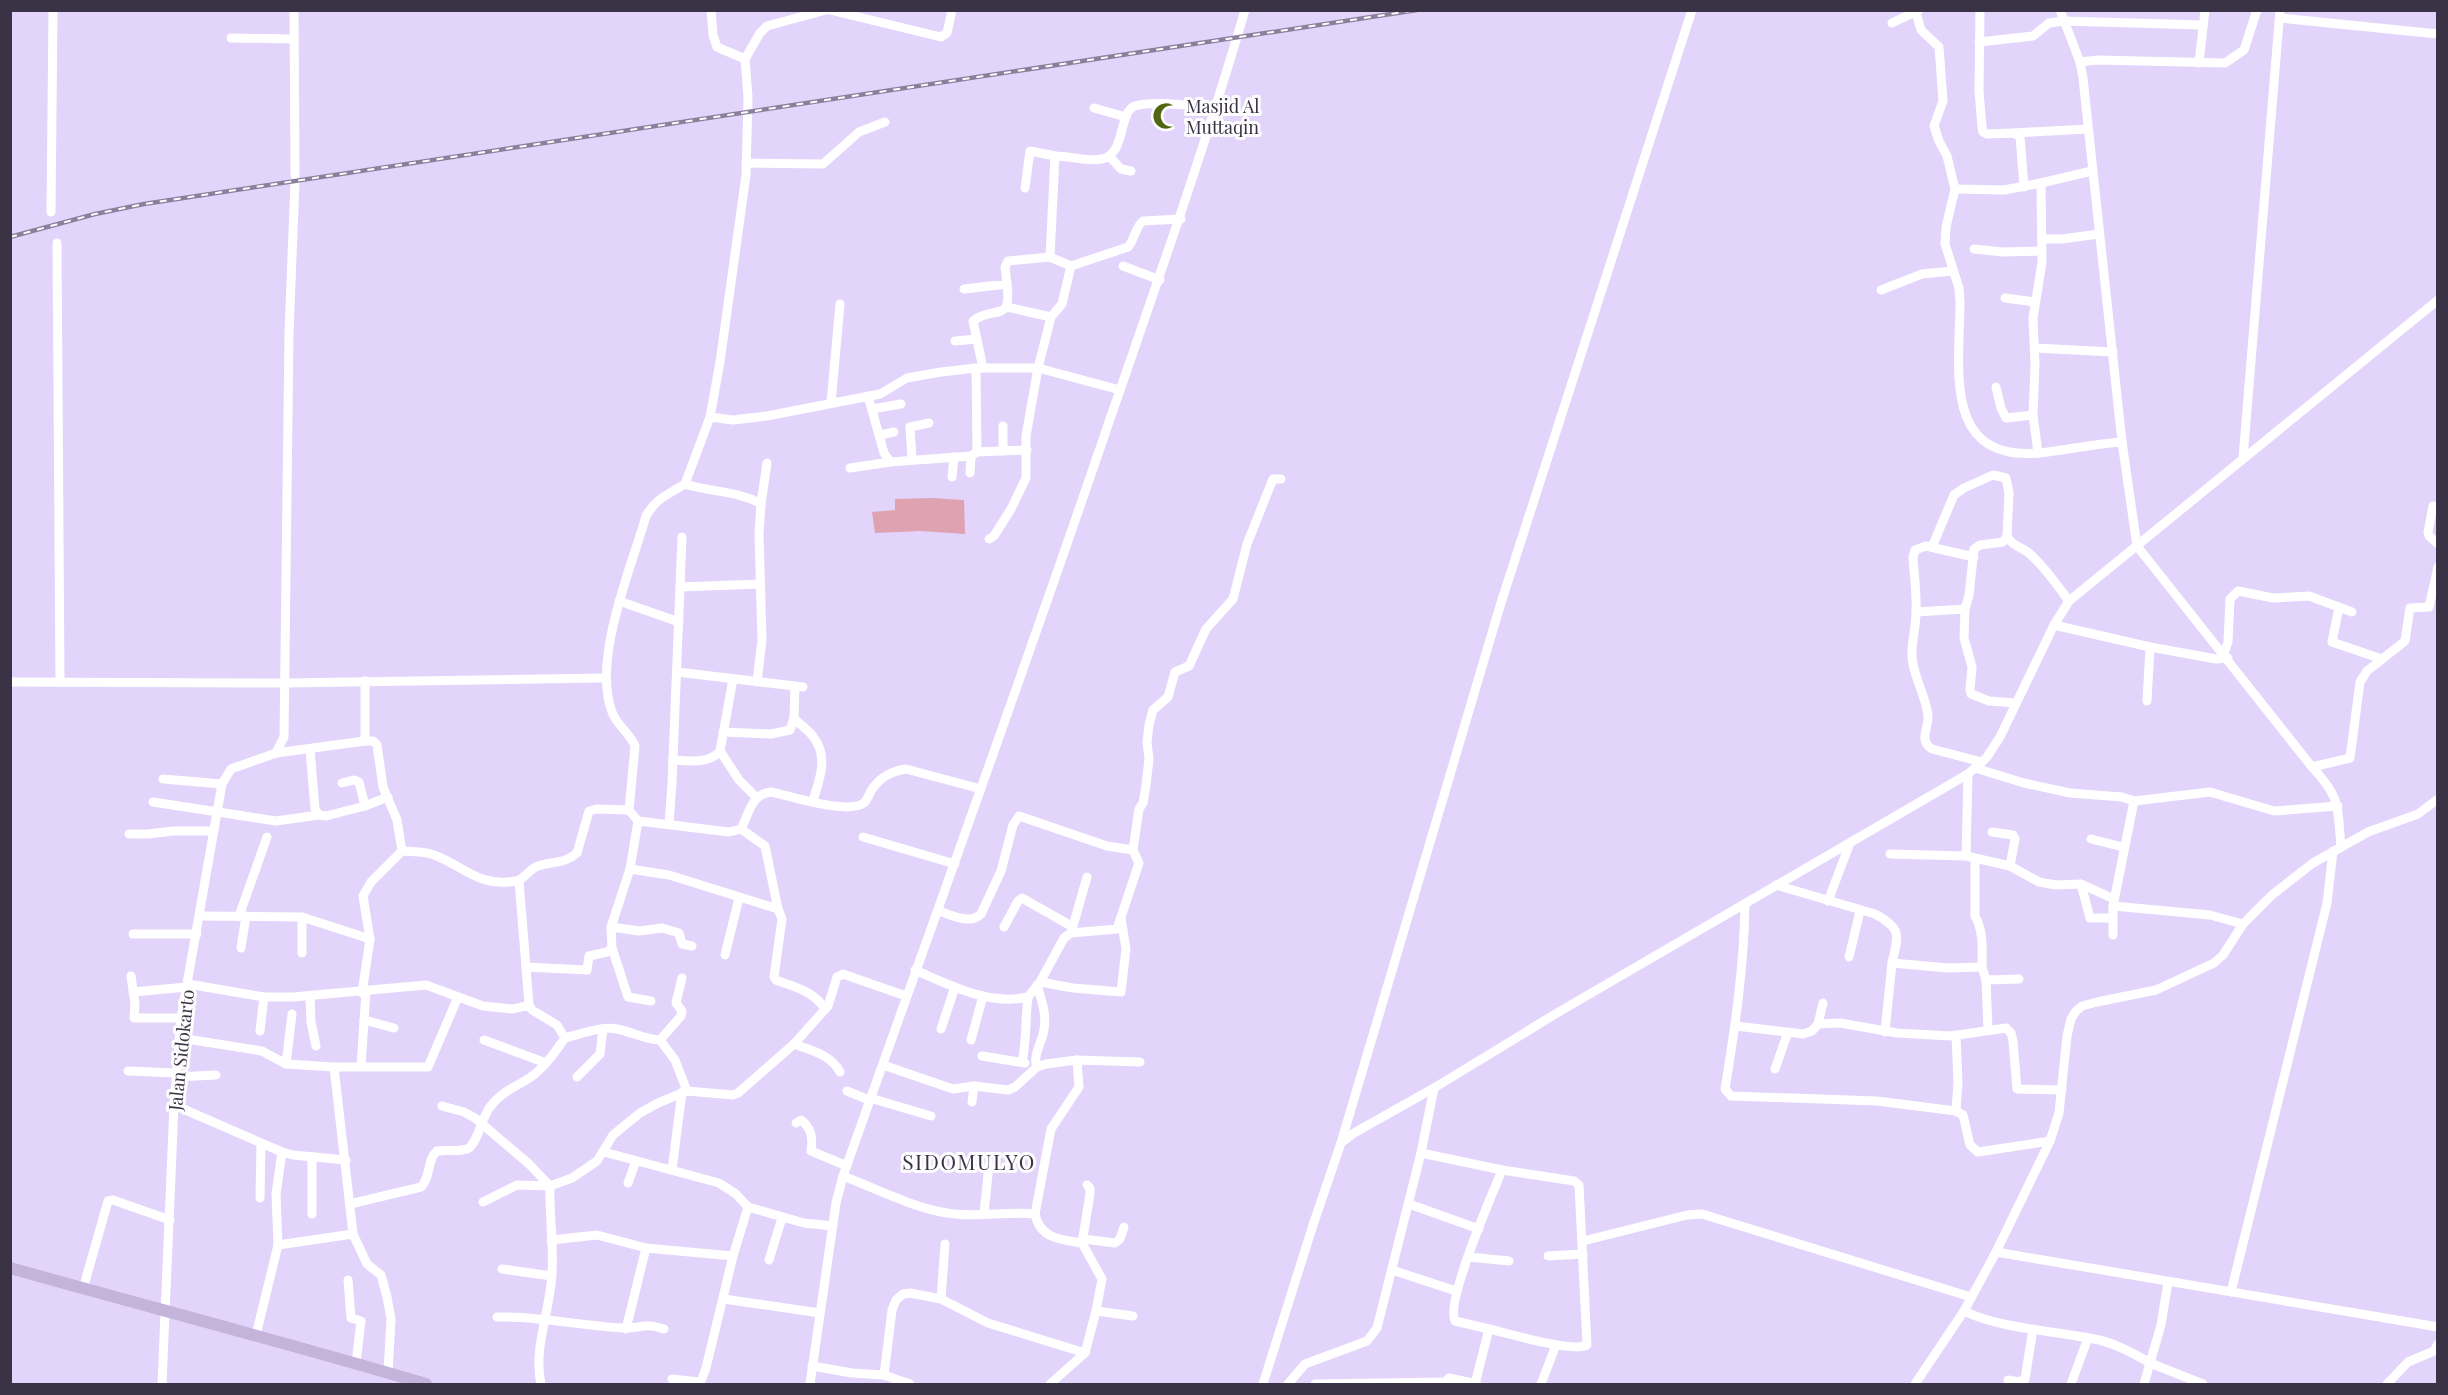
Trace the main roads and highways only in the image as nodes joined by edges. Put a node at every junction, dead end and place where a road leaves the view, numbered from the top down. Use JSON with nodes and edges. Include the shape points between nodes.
{"nodes":[{"id":1,"x":10,"y":1268,"type":"edge"},
{"id":2,"x":426,"y":1384,"type":"edge"}],
"edges":[{"from":1,"to":2,"type":"main road"}]}
